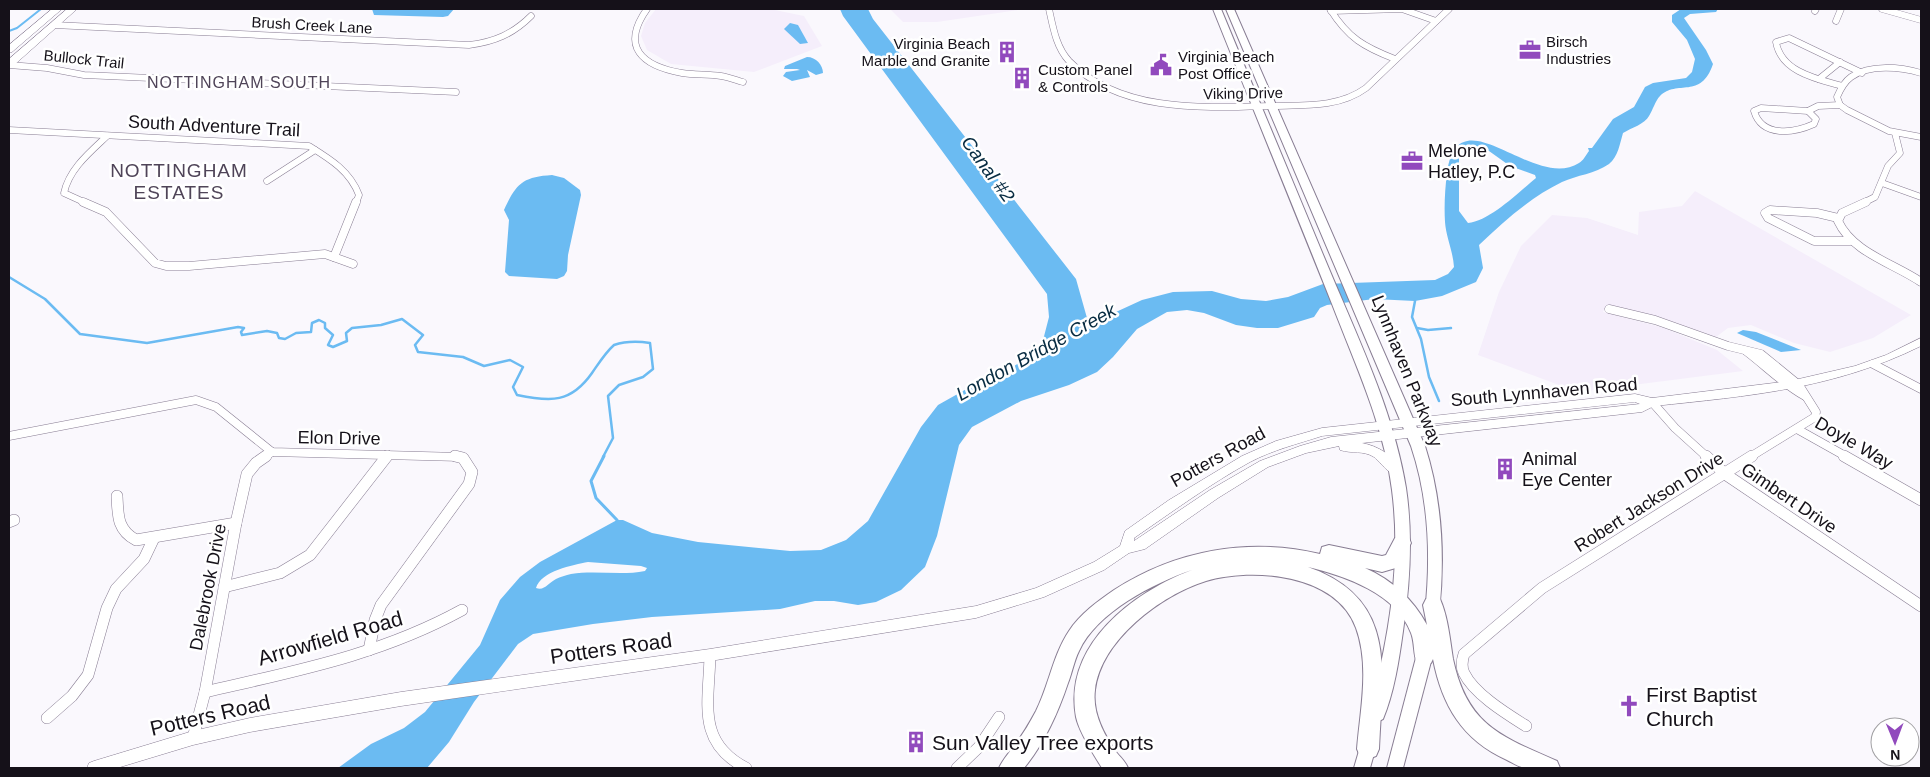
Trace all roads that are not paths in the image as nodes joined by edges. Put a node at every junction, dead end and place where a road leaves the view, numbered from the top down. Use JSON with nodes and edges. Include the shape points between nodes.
{"nodes":[{"id":1,"x":57,"y":9,"type":"edge"},
{"id":2,"x":72,"y":9,"type":"edge"},
{"id":3,"x":647,"y":9,"type":"edge"},
{"id":4,"x":1049,"y":9,"type":"edge"},
{"id":5,"x":1217,"y":9,"type":"edge"},
{"id":6,"x":1230,"y":9,"type":"edge"},
{"id":7,"x":1449,"y":9,"type":"edge"},
{"id":8,"x":1841,"y":9,"type":"edge"},
{"id":9,"x":1882,"y":9,"type":"edge"},
{"id":10,"x":1330,"y":10,"type":"edge"},
{"id":11,"x":531,"y":16,"type":"dead end"},
{"id":12,"x":1921,"y":20,"type":"edge"},
{"id":13,"x":1436,"y":21,"type":"junction"},
{"id":14,"x":1836,"y":21,"type":"dead end"},
{"id":15,"x":54,"y":25,"type":"junction"},
{"id":16,"x":9,"y":50,"type":"edge"},
{"id":17,"x":1395,"y":59,"type":"junction"},
{"id":18,"x":1840,"y":62,"type":"junction"},
{"id":19,"x":9,"y":65,"type":"edge"},
{"id":20,"x":1921,"y":72,"type":"edge"},
{"id":21,"x":1862,"y":73,"type":"junction"},
{"id":22,"x":1819,"y":79,"type":"junction"},
{"id":23,"x":743,"y":82,"type":"dead end"},
{"id":24,"x":1842,"y":86,"type":"junction"},
{"id":25,"x":456,"y":92,"type":"dead end"},
{"id":26,"x":1840,"y":105,"type":"junction"},
{"id":27,"x":1257,"y":106,"type":"junction"},
{"id":28,"x":1272,"y":106,"type":"junction"},
{"id":29,"x":1808,"y":111,"type":"junction"},
{"id":30,"x":9,"y":130,"type":"edge"},
{"id":31,"x":1895,"y":133,"type":"junction"},
{"id":32,"x":107,"y":136,"type":"junction"},
{"id":33,"x":1921,"y":137,"type":"edge"},
{"id":34,"x":314,"y":150,"type":"junction"},
{"id":35,"x":267,"y":181,"type":"dead end"},
{"id":36,"x":1882,"y":183,"type":"junction"},
{"id":37,"x":1921,"y":197,"type":"edge"},
{"id":38,"x":1838,"y":218,"type":"junction"},
{"id":39,"x":1850,"y":241,"type":"junction"},
{"id":40,"x":334,"y":257,"type":"junction"},
{"id":41,"x":353,"y":264,"type":"dead end"},
{"id":42,"x":1921,"y":282,"type":"edge"},
{"id":43,"x":1609,"y":309,"type":"dead end"},
{"id":44,"x":1921,"y":342,"type":"edge"},
{"id":45,"x":1873,"y":364,"type":"junction"},
{"id":46,"x":1793,"y":386,"type":"junction"},
{"id":47,"x":1921,"y":389,"type":"edge"},
{"id":48,"x":1652,"y":402,"type":"junction"},
{"id":49,"x":1411,"y":428,"type":"junction"},
{"id":50,"x":1797,"y":429,"type":"junction"},
{"id":51,"x":1386,"y":430,"type":"junction"},
{"id":52,"x":9,"y":436,"type":"edge"},
{"id":53,"x":1304,"y":449,"type":"junction"},
{"id":54,"x":272,"y":452,"type":"junction"},
{"id":55,"x":388,"y":455,"type":"junction"},
{"id":56,"x":1395,"y":470,"type":"junction"},
{"id":57,"x":1725,"y":474,"type":"junction"},
{"id":58,"x":117,"y":496,"type":"dead end"},
{"id":59,"x":1921,"y":500,"type":"edge"},
{"id":60,"x":236,"y":522,"type":"junction"},
{"id":61,"x":154,"y":538,"type":"junction"},
{"id":62,"x":1402,"y":543,"type":"junction"},
{"id":63,"x":1125,"y":549,"type":"junction"},
{"id":64,"x":1240,"y":553,"type":"junction"},
{"id":65,"x":224,"y":587,"type":"junction"},
{"id":66,"x":1401,"y":602,"type":"junction"},
{"id":67,"x":1433,"y":605,"type":"junction"},
{"id":68,"x":1921,"y":606,"type":"edge"},
{"id":69,"x":462,"y":610,"type":"dead end"},
{"id":70,"x":1484,"y":635,"type":"joint"},
{"id":71,"x":369,"y":650,"type":"junction"},
{"id":72,"x":710,"y":656,"type":"junction"},
{"id":73,"x":1424,"y":657,"type":"junction"},
{"id":74,"x":204,"y":692,"type":"junction"},
{"id":75,"x":47,"y":718,"type":"dead end"},
{"id":76,"x":1000,"y":718,"type":"dead end"},
{"id":77,"x":1526,"y":726,"type":"dead end"},
{"id":78,"x":194,"y":738,"type":"junction"},
{"id":79,"x":1368,"y":749,"type":"junction"},
{"id":80,"x":94,"y":768,"type":"edge"},
{"id":81,"x":746,"y":768,"type":"edge"},
{"id":82,"x":957,"y":768,"type":"edge"},
{"id":83,"x":1010,"y":768,"type":"edge"},
{"id":84,"x":1117,"y":768,"type":"edge"},
{"id":85,"x":1362,"y":768,"type":"edge"},
{"id":86,"x":1395,"y":768,"type":"edge"},
{"id":87,"x":1549,"y":768,"type":"edge"}],
"edges":[{"from":1,"to":16,"type":"main road"},
{"from":2,"to":15,"type":"main road"},
{"from":3,"to":23,"type":"street","via":[[633,30],[637,50],[646,59],[675,72],[723,76]]},
{"from":4,"to":27,"type":"street","name":"Viking Drive","via":[[1060,49],[1086,76],[1102,85],[1164,104]]},
{"from":5,"to":27,"type":"main road"},
{"from":6,"to":28,"type":"main road","name":"Lynnhaven Parkway"},
{"from":7,"to":13,"type":"street","name":"Viking Drive"},
{"from":8,"to":14,"type":"street"},
{"from":9,"to":12,"type":"street"},
{"from":10,"to":13,"type":"street","via":[[1402,10]]},
{"from":10,"to":17,"type":"street","via":[[1342,29],[1355,40]]},
{"from":11,"to":15,"type":"street","name":"Brush Creek Lane","via":[[512,34],[486,43],[469,44]]},
{"from":13,"to":17,"type":"street","name":"Viking Drive"},
{"from":15,"to":19,"type":"main road"},
{"from":17,"to":28,"type":"street","name":"Viking Drive","via":[[1366,88],[1343,100],[1316,105]]},
{"from":18,"to":21,"type":"street"},
{"from":18,"to":22,"type":"street"},
{"from":18,"to":22,"type":"street","via":[[1789,38],[1778,40],[1777,51],[1786,63]]},
{"from":19,"to":25,"type":"street","name":"Bullock Trail","via":[[84,74]]},
{"from":20,"to":21,"type":"street","via":[[1898,68]]},
{"from":21,"to":24,"type":"street"},
{"from":22,"to":24,"type":"street"},
{"from":24,"to":26,"type":"street","via":[[1838,97]]},
{"from":26,"to":29,"type":"street","via":[[1811,107]]},
{"from":26,"to":31,"type":"street"},
{"from":27,"to":28,"type":"street","name":"Viking Drive"},
{"from":27,"to":51,"type":"main road"},
{"from":28,"to":49,"type":"main road","name":"Lynnhaven Parkway"},
{"from":29,"to":29,"type":"street","via":[[1760,108],[1754,113],[1771,128],[1791,133],[1814,124],[1816,119]]},
{"from":30,"to":32,"type":"street","name":"South Adventure Trail"},
{"from":31,"to":33,"type":"street"},
{"from":31,"to":36,"type":"street","via":[[1900,153],[1888,166]]},
{"from":32,"to":34,"type":"street","name":"South Adventure Trail","via":[[296,144]]},
{"from":32,"to":40,"type":"street","via":[[81,162],[64,187],[64,193],[106,212],[155,263],[189,266],[325,254]]},
{"from":34,"to":35,"type":"street"},
{"from":34,"to":40,"type":"street","name":"South Adventure Trail","via":[[326,155],[354,180],[359,195]]},
{"from":36,"to":37,"type":"street"},
{"from":36,"to":38,"type":"street","via":[[1875,197]]},
{"from":38,"to":39,"type":"street","via":[[1839,227]]},
{"from":38,"to":39,"type":"street","via":[[1817,213],[1765,212],[1768,218],[1814,241]]},
{"from":39,"to":42,"type":"street"},
{"from":40,"to":41,"type":"street"},
{"from":43,"to":46,"type":"street","name":"Robert Jackson Drive","via":[[1655,320],[1745,351]]},
{"from":44,"to":45,"type":"street","name":"South Lynnhaven Road"},
{"from":45,"to":46,"type":"street","name":"South Lynnhaven Road"},
{"from":45,"to":47,"type":"street"},
{"from":46,"to":48,"type":"street","name":"South Lynnhaven Road"},
{"from":46,"to":50,"type":"street","name":"Robert Jackson Drive","via":[[1816,412],[1815,417]]},
{"from":48,"to":49,"type":"street","name":"South Lynnhaven Road","via":[[1642,408]]},
{"from":48,"to":57,"type":"street","name":"Gimbert Drive"},
{"from":49,"to":51,"type":"street","name":"Potters Road"},
{"from":49,"to":67,"type":"main road","name":"Lynnhaven Parkway","via":[[1431,509]]},
{"from":50,"to":57,"type":"street","name":"Robert Jackson Drive"},
{"from":50,"to":59,"type":"street","name":"Doyle Way"},
{"from":51,"to":53,"type":"street","name":"Potters Road"},
{"from":51,"to":56,"type":"main road"},
{"from":51,"to":63,"type":"street","name":"Potters Road","via":[[1322,432],[1280,444],[1246,459],[1128,535]]},
{"from":52,"to":54,"type":"street","name":"Elon Drive","via":[[196,400],[216,407]]},
{"from":53,"to":56,"type":"street","via":[[1355,446],[1373,450]]},
{"from":53,"to":63,"type":"street","name":"Potters Road","via":[[1264,464],[1140,545]]},
{"from":54,"to":55,"type":"street","name":"Elon Drive"},
{"from":54,"to":60,"type":"street","name":"Dalebrook Drive","via":[[247,474]]},
{"from":55,"to":65,"type":"street","via":[[310,555],[298,565],[285,573]]},
{"from":55,"to":71,"type":"street","name":"Elon Drive","via":[[455,456],[463,458],[472,472],[464,493],[382,605],[375,620]]},
{"from":56,"to":62,"type":"main road","via":[[1402,516]]},
{"from":57,"to":68,"type":"street","name":"Gimbert Drive"},
{"from":57,"to":70,"type":"street","name":"Robert Jackson Drive","via":[[1542,588]]},
{"from":58,"to":61,"type":"street","via":[[121,528],[125,535],[136,540]]},
{"from":60,"to":61,"type":"street"},
{"from":60,"to":65,"type":"street","name":"Dalebrook Drive"},
{"from":61,"to":75,"type":"street","via":[[144,559],[116,589],[107,608],[88,674],[72,696]]},
{"from":62,"to":64,"type":"highway","via":[[1392,561],[1382,564],[1279,543],[1258,545]]},
{"from":62,"to":66,"type":"main road"},
{"from":63,"to":72,"type":"street","name":"Potters Road","via":[[1099,566],[1039,593],[976,612]]},
{"from":64,"to":66,"type":"highway","via":[[1308,558],[1344,568]]},
{"from":64,"to":83,"type":"highway","via":[[1196,560],[1163,571],[1122,595],[1086,623],[1071,646],[1044,717]]},
{"from":65,"to":74,"type":"street","name":"Dalebrook Drive"},
{"from":66,"to":73,"type":"highway","via":[[1420,632]]},
{"from":66,"to":79,"type":"main road","via":[[1387,679]]},
{"from":67,"to":73,"type":"main road","name":"Lynnhaven Parkway"},
{"from":67,"to":87,"type":"highway","via":[[1448,683],[1462,712],[1484,736],[1499,746]]},
{"from":69,"to":71,"type":"street","name":"Arrowfield Road","via":[[424,630]]},
{"from":70,"to":77,"type":"street","via":[[1464,654],[1462,667],[1465,675],[1510,716]]},
{"from":71,"to":74,"type":"street","name":"Arrowfield Road"},
{"from":72,"to":78,"type":"street","name":"Potters Road","via":[[401,699]]},
{"from":72,"to":81,"type":"street","via":[[708,716],[714,742],[731,761]]},
{"from":73,"to":86,"type":"main road","name":"Lynnhaven Parkway"},
{"from":74,"to":78,"type":"street","name":"Dalebrook Drive"},
{"from":76,"to":82,"type":"street","via":[[979,747]]},
{"from":78,"to":80,"type":"street","name":"Potters Road"},
{"from":79,"to":84,"type":"highway","via":[[1370,645],[1360,616],[1349,599],[1338,589],[1314,577],[1283,570],[1243,568],[1206,573],[1160,593],[1125,619],[1099,652],[1084,685],[1085,714],[1096,740]]},
{"from":79,"to":85,"type":"main road"}]}
